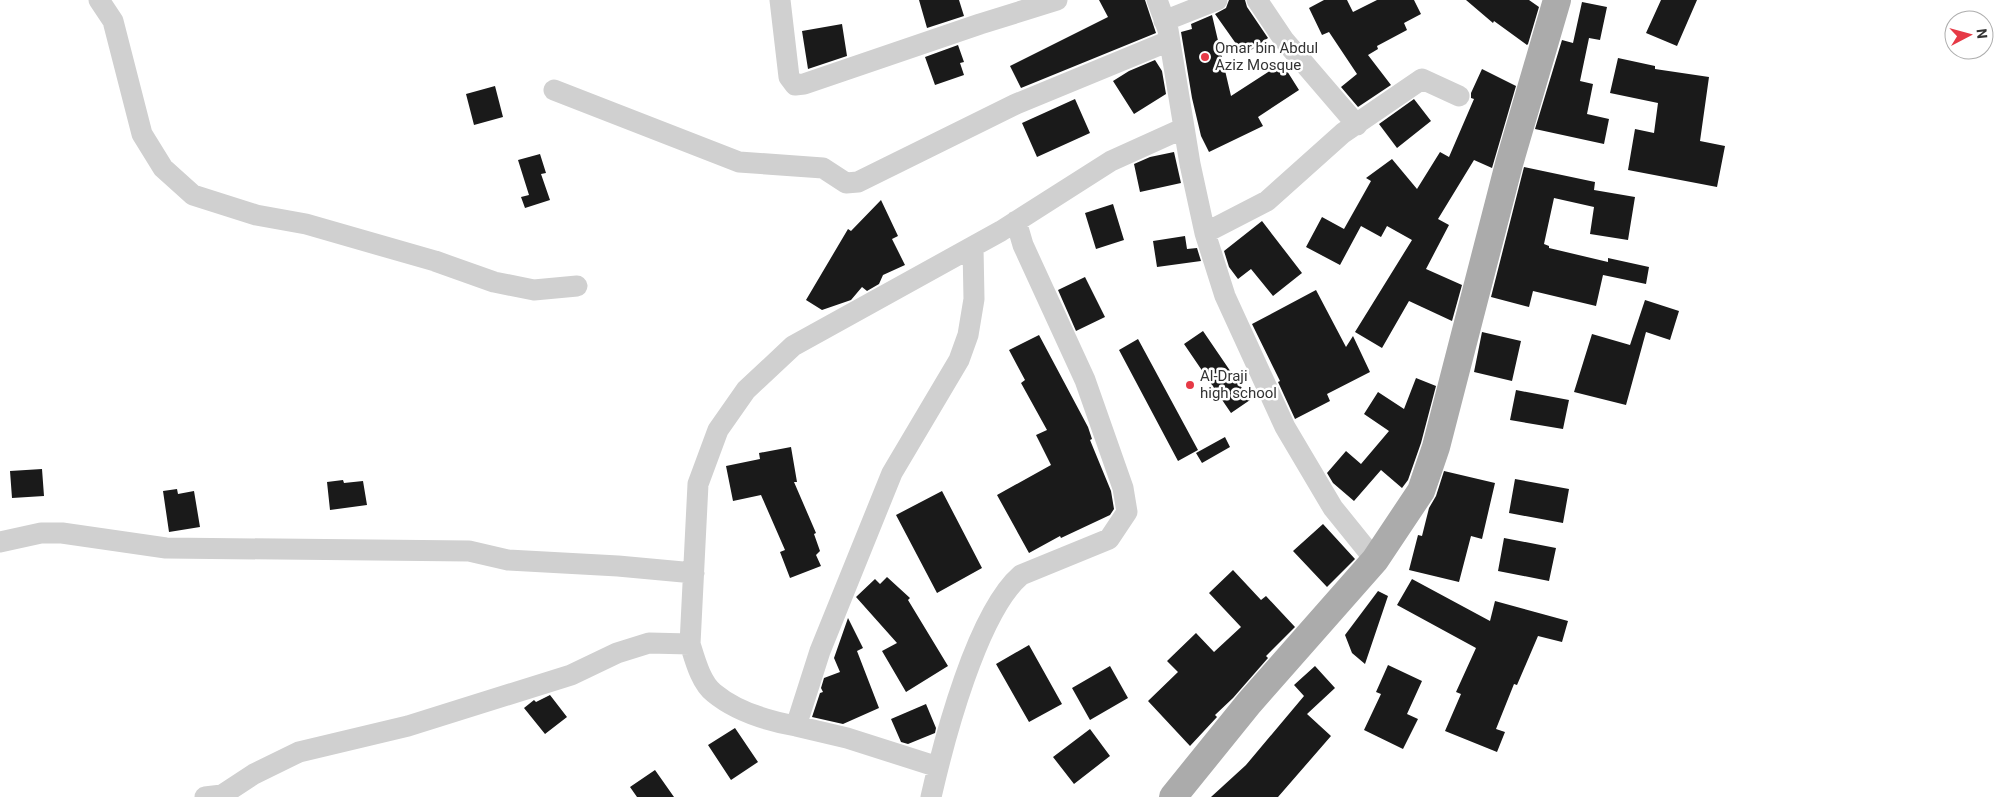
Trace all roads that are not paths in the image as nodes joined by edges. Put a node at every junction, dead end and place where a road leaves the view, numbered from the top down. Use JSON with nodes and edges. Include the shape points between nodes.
{"nodes":[{"id":1,"x":99,"y":0,"type":"edge"},
{"id":2,"x":780,"y":0,"type":"edge"},
{"id":3,"x":1057,"y":0,"type":"edge"},
{"id":4,"x":1157,"y":0,"type":"edge"},
{"id":5,"x":1217,"y":0,"type":"edge"},
{"id":6,"x":1257,"y":0,"type":"edge"},
{"id":7,"x":1557,"y":0,"type":"edge"},
{"id":8,"x":1167,"y":31,"type":"junction"},
{"id":9,"x":554,"y":90,"type":"dead end"},
{"id":10,"x":1459,"y":96,"type":"dead end"},
{"id":11,"x":1357,"y":125,"type":"junction"},
{"id":12,"x":1184,"y":128,"type":"junction"},
{"id":13,"x":1016,"y":221,"type":"junction"},
{"id":14,"x":1205,"y":233,"type":"junction"},
{"id":15,"x":973,"y":246,"type":"junction"},
{"id":16,"x":577,"y":286,"type":"dead end"},
{"id":17,"x":0,"y":542,"type":"edge"},
{"id":18,"x":1375,"y":560,"type":"junction"},
{"id":19,"x":694,"y":574,"type":"junction"},
{"id":20,"x":690,"y":644,"type":"junction"},
{"id":21,"x":1288,"y":662,"type":"junction"},
{"id":22,"x":796,"y":726,"type":"junction"},
{"id":23,"x":938,"y":767,"type":"junction"},
{"id":24,"x":205,"y":797,"type":"edge"},
{"id":25,"x":931,"y":797,"type":"edge"},
{"id":26,"x":1173,"y":797,"type":"edge"},
{"id":27,"x":1188,"y":797,"type":"edge"}],
"edges":[{"from":1,"to":16,"type":"street","via":[[113,20],[142,134],[163,168],[192,194],[256,215],[306,224],[435,261],[494,282],[534,290]]},
{"from":2,"to":3,"type":"street","via":[[789,77],[795,85]]},
{"from":4,"to":8,"type":"street"},
{"from":5,"to":8,"type":"street"},
{"from":6,"to":11,"type":"street","via":[[1284,40]]},
{"from":7,"to":18,"type":"main road","via":[[1508,164],[1429,472],[1422,492]]},
{"from":8,"to":9,"type":"street","via":[[858,182],[846,183],[823,168],[739,162]]},
{"from":8,"to":12,"type":"street"},
{"from":10,"to":11,"type":"street","via":[[1422,79]]},
{"from":11,"to":14,"type":"street","via":[[1343,133],[1267,200]]},
{"from":12,"to":13,"type":"street","via":[[1111,161]]},
{"from":12,"to":14,"type":"street"},
{"from":13,"to":15,"type":"street"},
{"from":13,"to":23,"type":"street","via":[[1023,245],[1085,380],[1123,488],[1127,512],[1109,539],[1021,575],[1012,583],[967,674]]},
{"from":14,"to":18,"type":"street","via":[[1225,296],[1285,427],[1333,508]]},
{"from":15,"to":19,"type":"street","via":[[793,346],[746,390],[718,430],[698,484]]},
{"from":15,"to":22,"type":"street","via":[[974,299],[968,335],[959,360],[892,472],[820,651]]},
{"from":17,"to":19,"type":"street","via":[[41,533],[62,533],[148,547],[469,551],[508,560]]},
{"from":18,"to":21,"type":"main road"},
{"from":19,"to":20,"type":"street"},
{"from":20,"to":22,"type":"street","via":[[698,667],[713,692],[764,720]]},
{"from":20,"to":24,"type":"street","via":[[649,643],[617,653],[571,675],[417,723],[299,752],[254,774],[222,795]]},
{"from":21,"to":26,"type":"main road","via":[[1249,703]]},
{"from":21,"to":27,"type":"main road","via":[[1261,705]]},
{"from":22,"to":23,"type":"street"},
{"from":23,"to":25,"type":"street"}]}
